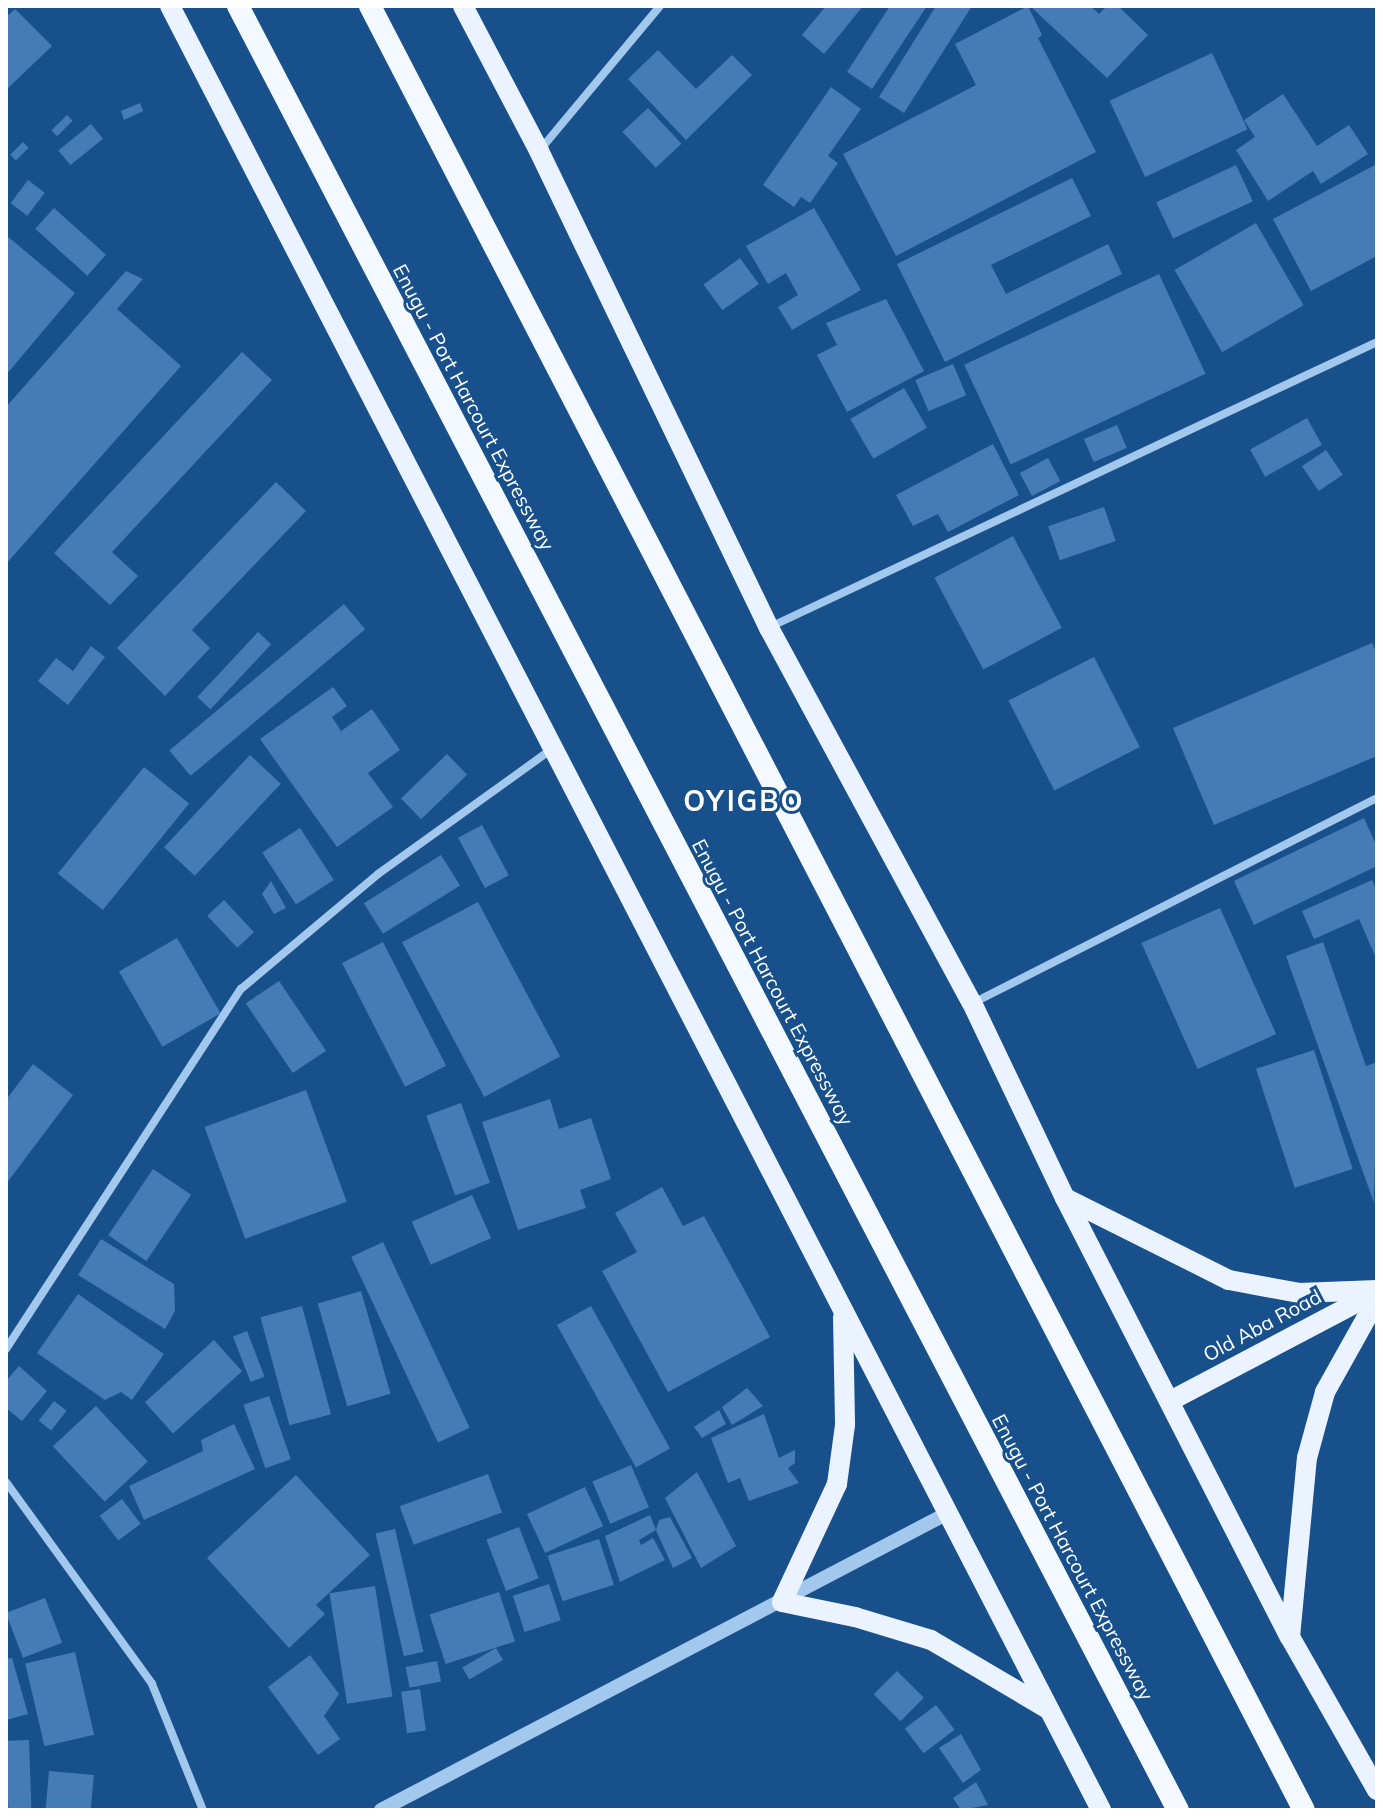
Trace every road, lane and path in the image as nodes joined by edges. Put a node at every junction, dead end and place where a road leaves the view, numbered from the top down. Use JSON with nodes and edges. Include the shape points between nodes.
{"nodes":[{"id":1,"x":170,"y":6,"type":"edge"},
{"id":2,"x":238,"y":6,"type":"edge"},
{"id":3,"x":370,"y":6,"type":"edge"},
{"id":4,"x":463,"y":6,"type":"edge"},
{"id":5,"x":660,"y":6,"type":"edge"},
{"id":6,"x":539,"y":151,"type":"junction"},
{"id":7,"x":1377,"y":342,"type":"edge"},
{"id":8,"x":769,"y":628,"type":"junction"},
{"id":9,"x":555,"y":747,"type":"junction"},
{"id":10,"x":1377,"y":798,"type":"edge"},
{"id":11,"x":972,"y":1003,"type":"junction"},
{"id":12,"x":1065,"y":1198,"type":"junction"},
{"id":13,"x":1377,"y":1291,"type":"edge"},
{"id":14,"x":1377,"y":1299,"type":"edge"},
{"id":15,"x":843,"y":1312,"type":"junction"},
{"id":16,"x":6,"y":1349,"type":"edge"},
{"id":17,"x":1170,"y":1401,"type":"junction"},
{"id":18,"x":6,"y":1482,"type":"edge"},
{"id":19,"x":946,"y":1514,"type":"junction"},
{"id":20,"x":782,"y":1602,"type":"junction"},
{"id":21,"x":1290,"y":1637,"type":"junction"},
{"id":22,"x":1048,"y":1709,"type":"junction"},
{"id":23,"x":1377,"y":1790,"type":"edge"},
{"id":24,"x":203,"y":1810,"type":"edge"},
{"id":25,"x":381,"y":1810,"type":"edge"},
{"id":26,"x":1101,"y":1810,"type":"edge"},
{"id":27,"x":1178,"y":1810,"type":"edge"},
{"id":28,"x":1304,"y":1810,"type":"edge"}],
"edges":[{"from":1,"to":9,"type":"main road"},
{"from":2,"to":27,"type":"highway","name":"Enugu - Port Harcourt Expressway"},
{"from":3,"to":28,"type":"highway"},
{"from":4,"to":6,"type":"main road"},
{"from":5,"to":6,"type":"street"},
{"from":6,"to":8,"type":"main road"},
{"from":7,"to":8,"type":"street"},
{"from":8,"to":11,"type":"main road"},
{"from":9,"to":15,"type":"main road"},
{"from":9,"to":16,"type":"street","via":[[378,874],[241,989]]},
{"from":10,"to":11,"type":"street"},
{"from":11,"to":12,"type":"main road"},
{"from":12,"to":13,"type":"main road","via":[[1229,1280],[1299,1293]]},
{"from":12,"to":17,"type":"main road"},
{"from":13,"to":17,"type":"main road","name":"Old Aba Road"},
{"from":14,"to":21,"type":"main road","via":[[1325,1392],[1307,1458]]},
{"from":15,"to":19,"type":"main road"},
{"from":15,"to":20,"type":"main road","via":[[845,1425],[837,1484]]},
{"from":17,"to":21,"type":"main road"},
{"from":18,"to":24,"type":"street","via":[[152,1684]]},
{"from":19,"to":20,"type":"street"},
{"from":19,"to":22,"type":"main road"},
{"from":20,"to":22,"type":"main road","via":[[931,1640]]},
{"from":20,"to":25,"type":"street"},
{"from":21,"to":23,"type":"main road"},
{"from":22,"to":26,"type":"main road"}]}
